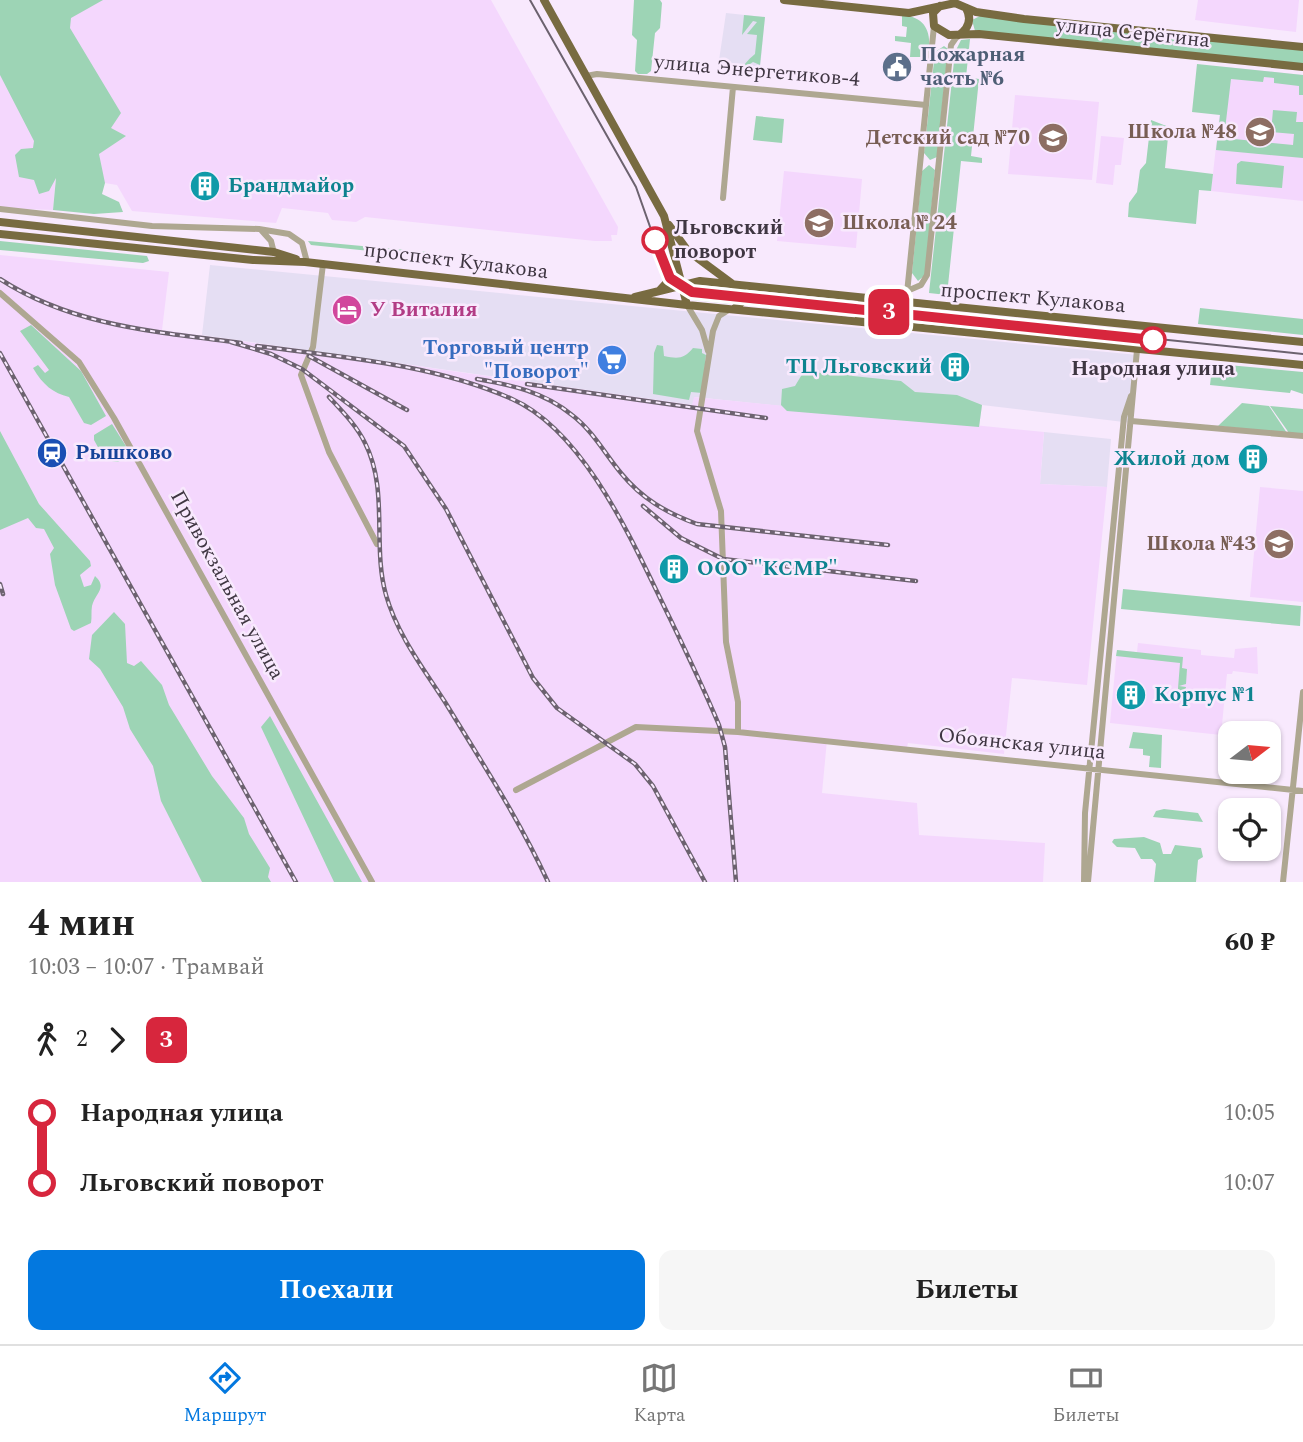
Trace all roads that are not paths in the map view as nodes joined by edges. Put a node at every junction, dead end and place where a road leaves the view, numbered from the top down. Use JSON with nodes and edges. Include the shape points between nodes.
{"nodes":[{"id":1,"x":544,"y":0,"type":"edge"},
{"id":2,"x":784,"y":0,"type":"edge"},
{"id":3,"x":953,"y":0,"type":"edge"},
{"id":4,"x":963,"y":3,"type":"edge"},
{"id":5,"x":942,"y":5,"type":"junction"},
{"id":6,"x":909,"y":13,"type":"junction"},
{"id":7,"x":934,"y":26,"type":"junction"},
{"id":8,"x":959,"y":34,"type":"junction"},
{"id":9,"x":1303,"y":47,"type":"edge"},
{"id":10,"x":1303,"y":67,"type":"edge"},
{"id":11,"x":586,"y":76,"type":"junction"},
{"id":12,"x":733,"y":87,"type":"junction"},
{"id":13,"x":926,"y":105,"type":"junction"},
{"id":14,"x":723,"y":198,"type":"dead end"},
{"id":15,"x":0,"y":209,"type":"edge"},
{"id":16,"x":664,"y":216,"type":"junction"},
{"id":17,"x":0,"y":222,"type":"edge"},
{"id":18,"x":260,"y":229,"type":"junction"},
{"id":19,"x":0,"y":234,"type":"edge"},
{"id":20,"x":671,"y":244,"type":"junction"},
{"id":21,"x":274,"y":257,"type":"junction"},
{"id":22,"x":306,"y":262,"type":"junction"},
{"id":23,"x":323,"y":264,"type":"junction"},
{"id":24,"x":700,"y":281,"type":"junction"},
{"id":25,"x":680,"y":285,"type":"junction"},
{"id":26,"x":736,"y":285,"type":"junction"},
{"id":27,"x":907,"y":291,"type":"junction"},
{"id":28,"x":0,"y":293,"type":"edge"},
{"id":29,"x":654,"y":293,"type":"junction"},
{"id":30,"x":625,"y":298,"type":"junction"},
{"id":31,"x":869,"y":299,"type":"junction"},
{"id":32,"x":686,"y":302,"type":"junction"},
{"id":33,"x":906,"y":303,"type":"junction"},
{"id":34,"x":734,"y":309,"type":"junction"},
{"id":35,"x":867,"y":322,"type":"junction"},
{"id":36,"x":1303,"y":342,"type":"edge"},
{"id":37,"x":1137,"y":349,"type":"junction"},
{"id":38,"x":709,"y":359,"type":"junction"},
{"id":39,"x":1303,"y":365,"type":"edge"},
{"id":40,"x":1133,"y":391,"type":"junction"},
{"id":41,"x":1125,"y":417,"type":"junction"},
{"id":42,"x":1133,"y":419,"type":"junction"},
{"id":43,"x":1303,"y":436,"type":"edge"},
{"id":44,"x":377,"y":544,"type":"dead end"},
{"id":45,"x":1303,"y":692,"type":"edge"},
{"id":46,"x":738,"y":732,"type":"junction"},
{"id":47,"x":1089,"y":768,"type":"junction"},
{"id":48,"x":1100,"y":769,"type":"junction"},
{"id":49,"x":516,"y":790,"type":"dead end"},
{"id":50,"x":1293,"y":790,"type":"junction"},
{"id":51,"x":1303,"y":791,"type":"edge"},
{"id":52,"x":372,"y":882,"type":"edge"},
{"id":53,"x":1086,"y":882,"type":"edge"},
{"id":54,"x":1283,"y":882,"type":"edge"}],
"edges":[{"from":1,"to":11,"type":"main road"},
{"from":2,"to":6,"type":"main road"},
{"from":3,"to":5,"type":"street"},
{"from":4,"to":5,"type":"main road"},
{"from":4,"to":8,"type":"main road","via":[[970,21]]},
{"from":4,"to":9,"type":"main road","name":"улица Серёгина","via":[[976,12],[1024,19]]},
{"from":5,"to":6,"type":"main road"},
{"from":5,"to":7,"type":"main road","via":[[933,13]]},
{"from":6,"to":7,"type":"main road"},
{"from":7,"to":8,"type":"main road","via":[[943,33]]},
{"from":7,"to":13,"type":"street"},
{"from":8,"to":10,"type":"main road","name":"улица Серёгина"},
{"from":8,"to":27,"type":"street","via":[[951,45],[927,275],[921,285]]},
{"from":11,"to":12,"type":"street","name":"улица Энергетиков-4"},
{"from":11,"to":16,"type":"main road"},
{"from":12,"to":13,"type":"street","name":"улица Энергетиков-4"},
{"from":12,"to":14,"type":"street"},
{"from":13,"to":27,"type":"street"},
{"from":15,"to":18,"type":"street","via":[[152,226]]},
{"from":16,"to":20,"type":"main road"},
{"from":16,"to":26,"type":"main road","name":"проспект Кулакова","via":[[688,251]]},
{"from":17,"to":21,"type":"main road","name":"проспект Кулакова"},
{"from":18,"to":21,"type":"street","via":[[271,242]]},
{"from":18,"to":22,"type":"street","via":[[295,236],[302,243]]},
{"from":19,"to":21,"type":"main road","name":"проспект Кулакова"},
{"from":20,"to":25,"type":"main road"},
{"from":20,"to":29,"type":"main road","via":[[670,279]]},
{"from":21,"to":22,"type":"main road","name":"проспект Кулакова"},
{"from":22,"to":23,"type":"main road","name":"проспект Кулакова"},
{"from":23,"to":30,"type":"main road","name":"проспект Кулакова"},
{"from":23,"to":44,"type":"street","via":[[313,347],[301,376],[329,452]]},
{"from":24,"to":25,"type":"main road"},
{"from":24,"to":26,"type":"main road"},
{"from":24,"to":32,"type":"main road","via":[[687,286]]},
{"from":25,"to":29,"type":"main road"},
{"from":25,"to":32,"type":"main road"},
{"from":26,"to":31,"type":"main road","name":"проспект Кулакова"},
{"from":26,"to":34,"type":"main road","via":[[743,298]]},
{"from":27,"to":33,"type":"street"},
{"from":28,"to":52,"type":"street","name":"Привокзальная улица","via":[[79,362]]},
{"from":29,"to":30,"type":"main road"},
{"from":30,"to":32,"type":"main road","name":"проспект Кулакова"},
{"from":31,"to":33,"type":"main road","name":"проспект Кулакова"},
{"from":31,"to":35,"type":"main road","via":[[857,308],[859,317]]},
{"from":32,"to":34,"type":"main road","name":"проспект Кулакова"},
{"from":32,"to":38,"type":"street","via":[[702,330]]},
{"from":33,"to":36,"type":"main road","name":"проспект Кулакова"},
{"from":34,"to":35,"type":"main road","name":"проспект Кулакова"},
{"from":34,"to":38,"type":"street","via":[[724,312],[716,323]]},
{"from":35,"to":37,"type":"main road","name":"проспект Кулакова"},
{"from":37,"to":39,"type":"main road","name":"проспект Кулакова"},
{"from":37,"to":40,"type":"street"},
{"from":38,"to":46,"type":"street","via":[[697,431],[721,511],[726,642],[738,702]]},
{"from":40,"to":41,"type":"street"},
{"from":40,"to":42,"type":"street"},
{"from":41,"to":42,"type":"street"},
{"from":41,"to":47,"type":"street"},
{"from":42,"to":43,"type":"street"},
{"from":42,"to":48,"type":"street"},
{"from":45,"to":50,"type":"street"},
{"from":46,"to":47,"type":"street","name":"Обоянская улица"},
{"from":46,"to":49,"type":"street","name":"Обоянская улица","via":[[636,727]]},
{"from":47,"to":48,"type":"street","name":"Обоянская улица"},
{"from":47,"to":53,"type":"street","via":[[1082,850]]},
{"from":48,"to":50,"type":"street","name":"Обоянская улица"},
{"from":48,"to":53,"type":"street"},
{"from":50,"to":51,"type":"street","name":"Обоянская улица"},
{"from":50,"to":54,"type":"street"}]}
